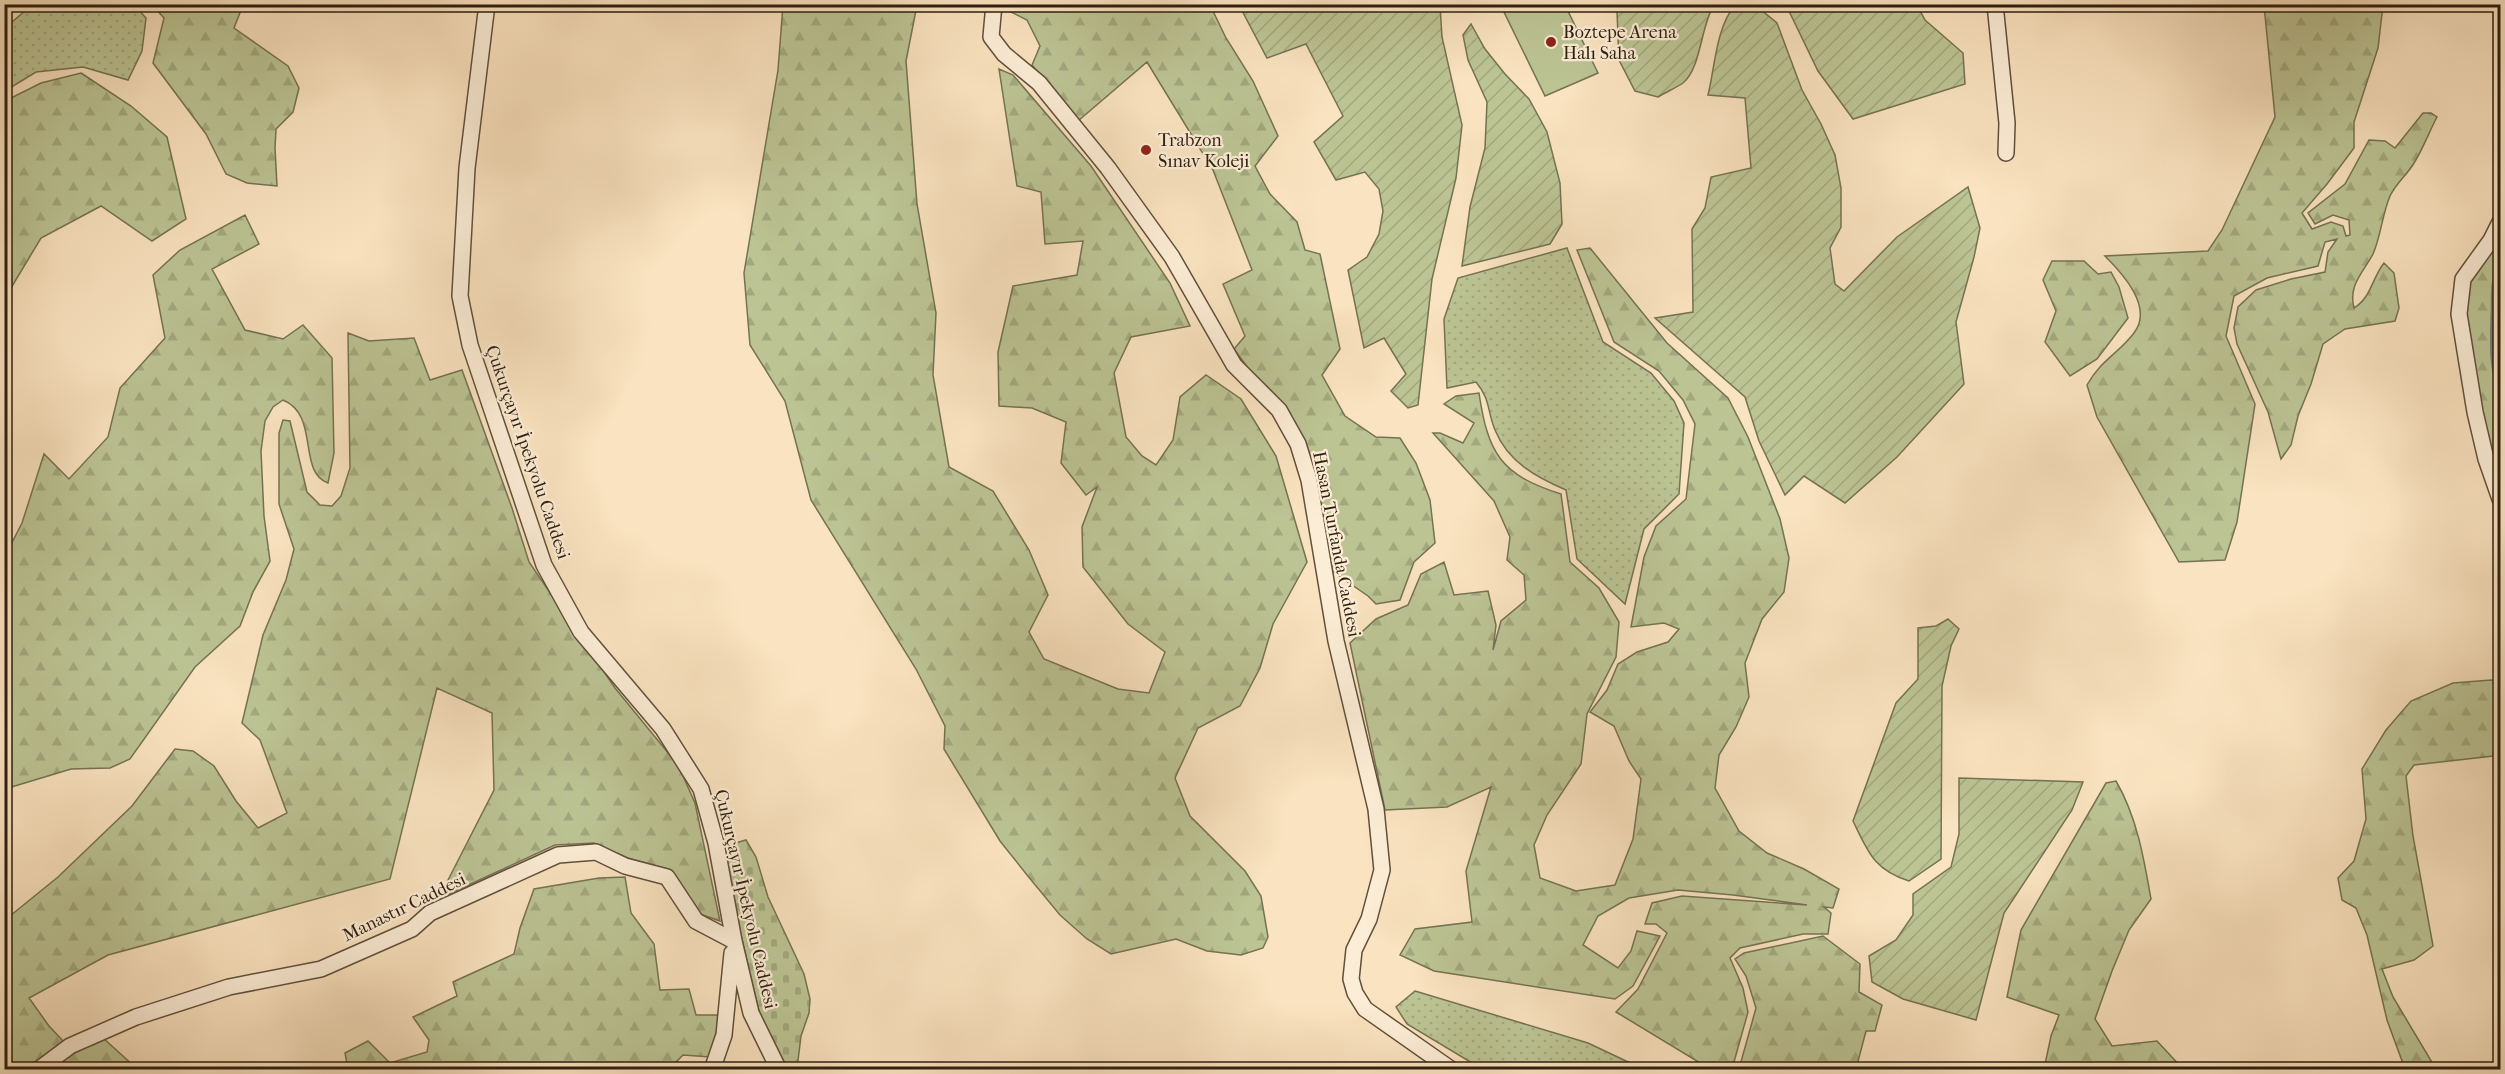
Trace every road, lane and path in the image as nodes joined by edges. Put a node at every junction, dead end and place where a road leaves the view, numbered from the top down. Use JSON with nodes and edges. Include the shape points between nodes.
{"nodes":[{"id":1,"x":488,"y":4,"type":"edge"},
{"id":2,"x":994,"y":4,"type":"edge"},
{"id":3,"x":1995,"y":4,"type":"edge"},
{"id":4,"x":2006,"y":153,"type":"dead end"},
{"id":5,"x":2500,"y":222,"type":"edge"},
{"id":6,"x":2500,"y":499,"type":"edge"},
{"id":7,"x":734,"y":941,"type":"junction"},
{"id":8,"x":38,"y":1070,"type":"edge"},
{"id":9,"x":712,"y":1070,"type":"edge"},
{"id":10,"x":779,"y":1070,"type":"edge"},
{"id":11,"x":1452,"y":1070,"type":"edge"}],
"edges":[{"from":1,"to":7,"type":"street","name":"Çukurçayır İpekyolu Caddesi","via":[[467,168],[460,296],[470,345],[544,566],[581,632],[663,729],[700,789],[716,843]]},
{"from":2,"to":11,"type":"street","name":"Hasan Turfanda Caddesi","via":[[991,37],[1004,54],[1039,83],[1108,168],[1172,257],[1234,365],[1279,410],[1298,444],[1309,480],[1336,641],[1376,809],[1382,870],[1369,919],[1354,950],[1351,979],[1365,1009]]},
{"from":3,"to":4,"type":"street","via":[[2007,123]]},
{"from":5,"to":6,"type":"street","via":[[2463,279],[2459,314],[2475,412]]},
{"from":7,"to":8,"type":"street","name":"Manastır Caddesi","via":[[696,921],[667,877],[626,866],[596,852],[558,855],[430,913],[412,929],[321,969],[229,987],[136,1017],[70,1046]]},
{"from":7,"to":9,"type":"street","via":[[724,1035]]},
{"from":7,"to":10,"type":"street","name":"Çukurçayır İpekyolu Caddesi","via":[[751,1013]]}]}
